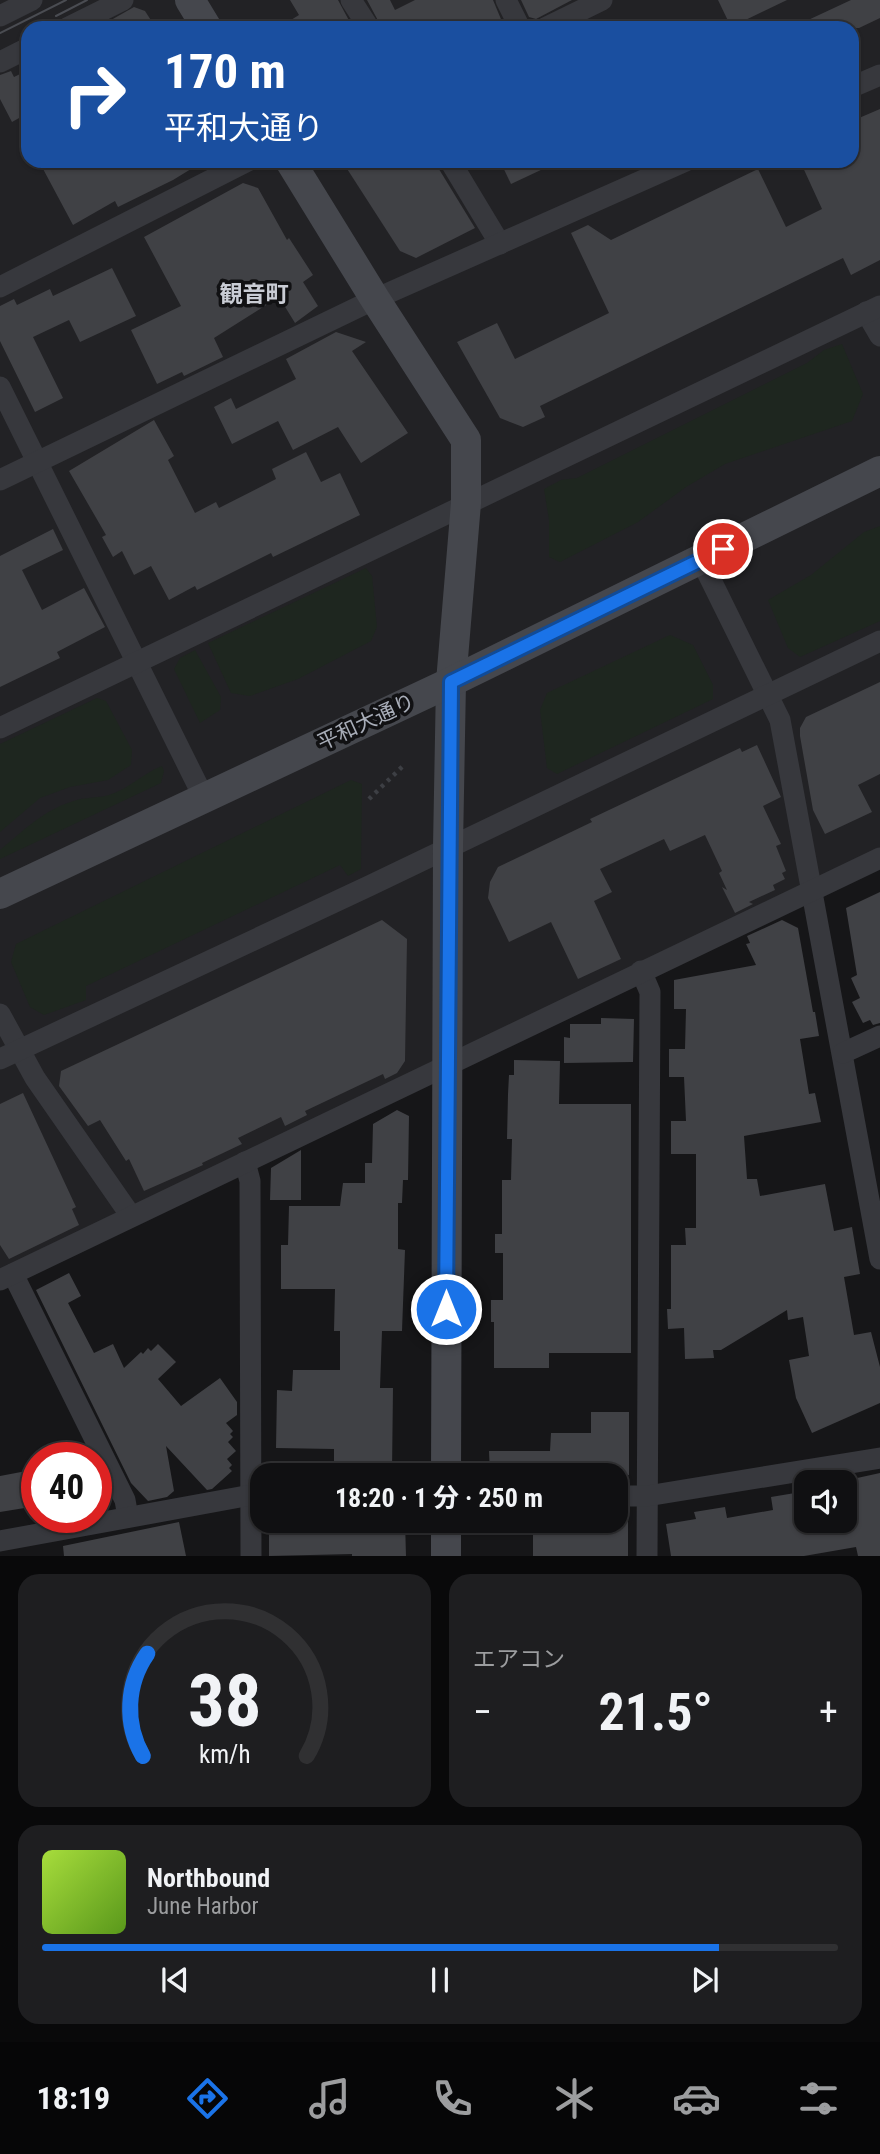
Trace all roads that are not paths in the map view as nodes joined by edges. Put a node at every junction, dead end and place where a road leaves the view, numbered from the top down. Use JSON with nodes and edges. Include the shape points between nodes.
{"nodes":[{"id":1,"x":32,"y":0,"type":"edge"},
{"id":2,"x":123,"y":0,"type":"edge"},
{"id":3,"x":190,"y":0,"type":"edge"},
{"id":4,"x":351,"y":0,"type":"edge"},
{"id":5,"x":506,"y":0,"type":"edge"},
{"id":6,"x":602,"y":0,"type":"edge"},
{"id":7,"x":0,"y":16,"type":"edge"},
{"id":8,"x":82,"y":21,"type":"edge"},
{"id":9,"x":204,"y":21,"type":"edge"},
{"id":10,"x":364,"y":21,"type":"edge"},
{"id":11,"x":516,"y":21,"type":"edge"},
{"id":12,"x":559,"y":21,"type":"edge"},
{"id":13,"x":21,"y":52,"type":"edge"},
{"id":14,"x":0,"y":62,"type":"edge"},
{"id":15,"x":880,"y":75,"type":"edge"},
{"id":16,"x":859,"y":84,"type":"edge"},
{"id":17,"x":234,"y":168,"type":"edge"},
{"id":18,"x":294,"y":168,"type":"edge"},
{"id":19,"x":454,"y":168,"type":"edge"},
{"id":20,"x":671,"y":168,"type":"edge"},
{"id":21,"x":500,"y":244,"type":"junction"},
{"id":22,"x":0,"y":287,"type":"edge"},
{"id":23,"x":374,"y":299,"type":"junction"},
{"id":24,"x":873,"y":309,"type":"edge"},
{"id":25,"x":880,"y":336,"type":"edge"},
{"id":26,"x":0,"y":387,"type":"edge"},
{"id":27,"x":38,"y":462,"type":"junction"},
{"id":28,"x":880,"y":471,"type":"edge"},
{"id":29,"x":0,"y":480,"type":"edge"},
{"id":30,"x":466,"y":503,"type":"junction"},
{"id":31,"x":701,"y":560,"type":"junction"},
{"id":32,"x":880,"y":641,"type":"edge"},
{"id":33,"x":135,"y":662,"type":"junction"},
{"id":34,"x":451,"y":682,"type":"junction"},
{"id":35,"x":769,"y":694,"type":"junction"},
{"id":36,"x":0,"y":728,"type":"edge"},
{"id":37,"x":204,"y":798,"type":"junction"},
{"id":38,"x":448,"y":847,"type":"junction"},
{"id":39,"x":880,"y":858,"type":"edge"},
{"id":40,"x":812,"y":890,"type":"junction"},
{"id":41,"x":0,"y":894,"type":"edge"},
{"id":42,"x":641,"y":971,"type":"junction"},
{"id":43,"x":0,"y":1014,"type":"edge"},
{"id":44,"x":880,"y":1036,"type":"edge"},
{"id":45,"x":843,"y":1053,"type":"junction"},
{"id":46,"x":9,"y":1054,"type":"edge"},
{"id":47,"x":447,"y":1066,"type":"junction"},
{"id":48,"x":245,"y":1162,"type":"junction"},
{"id":49,"x":131,"y":1216,"type":"junction"},
{"id":50,"x":880,"y":1259,"type":"edge"},
{"id":51,"x":7,"y":1277,"type":"edge"},
{"id":52,"x":880,"y":1458,"type":"edge"},
{"id":53,"x":256,"y":1463,"type":"edge"},
{"id":54,"x":446,"y":1463,"type":"edge"},
{"id":55,"x":250,"y":1496,"type":"edge"},
{"id":56,"x":628,"y":1496,"type":"edge"},
{"id":57,"x":647,"y":1496,"type":"junction"},
{"id":58,"x":128,"y":1517,"type":"junction"},
{"id":59,"x":253,"y":1533,"type":"edge"},
{"id":60,"x":446,"y":1533,"type":"edge"},
{"id":61,"x":0,"y":1541,"type":"edge"},
{"id":62,"x":251,"y":1556,"type":"edge"},
{"id":63,"x":446,"y":1556,"type":"edge"},
{"id":64,"x":647,"y":1556,"type":"edge"}],
"edges":[{"from":1,"to":7,"type":"street"},
{"from":2,"to":8,"type":"street"},
{"from":3,"to":9,"type":"street"},
{"from":4,"to":10,"type":"street"},
{"from":5,"to":11,"type":"street"},
{"from":6,"to":12,"type":"street"},
{"from":13,"to":14,"type":"street"},
{"from":15,"to":16,"type":"street"},
{"from":17,"to":22,"type":"street"},
{"from":18,"to":23,"type":"street"},
{"from":19,"to":21,"type":"street"},
{"from":20,"to":21,"type":"street"},
{"from":21,"to":23,"type":"street"},
{"from":23,"to":27,"type":"street"},
{"from":23,"to":30,"type":"street","via":[[466,440]]},
{"from":24,"to":25,"type":"street"},
{"from":24,"to":30,"type":"street"},
{"from":26,"to":27,"type":"street"},
{"from":27,"to":29,"type":"street"},
{"from":27,"to":33,"type":"street"},
{"from":28,"to":31,"type":"street","name":"平和大通り"},
{"from":30,"to":33,"type":"street"},
{"from":30,"to":34,"type":"street"},
{"from":31,"to":34,"type":"street","name":"平和大通り"},
{"from":31,"to":35,"type":"street"},
{"from":32,"to":35,"type":"street"},
{"from":33,"to":36,"type":"street"},
{"from":33,"to":37,"type":"street"},
{"from":34,"to":37,"type":"street","name":"平和大通り"},
{"from":34,"to":38,"type":"street"},
{"from":35,"to":38,"type":"street"},
{"from":35,"to":40,"type":"street","via":[[780,720]]},
{"from":37,"to":41,"type":"street","name":"平和大通り"},
{"from":38,"to":46,"type":"street"},
{"from":38,"to":47,"type":"street"},
{"from":39,"to":40,"type":"street"},
{"from":40,"to":42,"type":"street"},
{"from":40,"to":45,"type":"street"},
{"from":42,"to":47,"type":"street"},
{"from":42,"to":57,"type":"street","via":[[650,992]]},
{"from":43,"to":46,"type":"street"},
{"from":44,"to":45,"type":"street"},
{"from":45,"to":50,"type":"street"},
{"from":46,"to":49,"type":"street","via":[[35,1078]]},
{"from":47,"to":48,"type":"street"},
{"from":47,"to":54,"type":"street"},
{"from":48,"to":49,"type":"street"},
{"from":48,"to":53,"type":"street","via":[[250,1181]]},
{"from":49,"to":51,"type":"street"},
{"from":51,"to":58,"type":"street","via":[[125,1500]]},
{"from":52,"to":57,"type":"street"},
{"from":55,"to":58,"type":"street"},
{"from":56,"to":57,"type":"street"},
{"from":57,"to":64,"type":"street"},
{"from":58,"to":61,"type":"street"},
{"from":59,"to":62,"type":"street"},
{"from":60,"to":63,"type":"street"}]}
